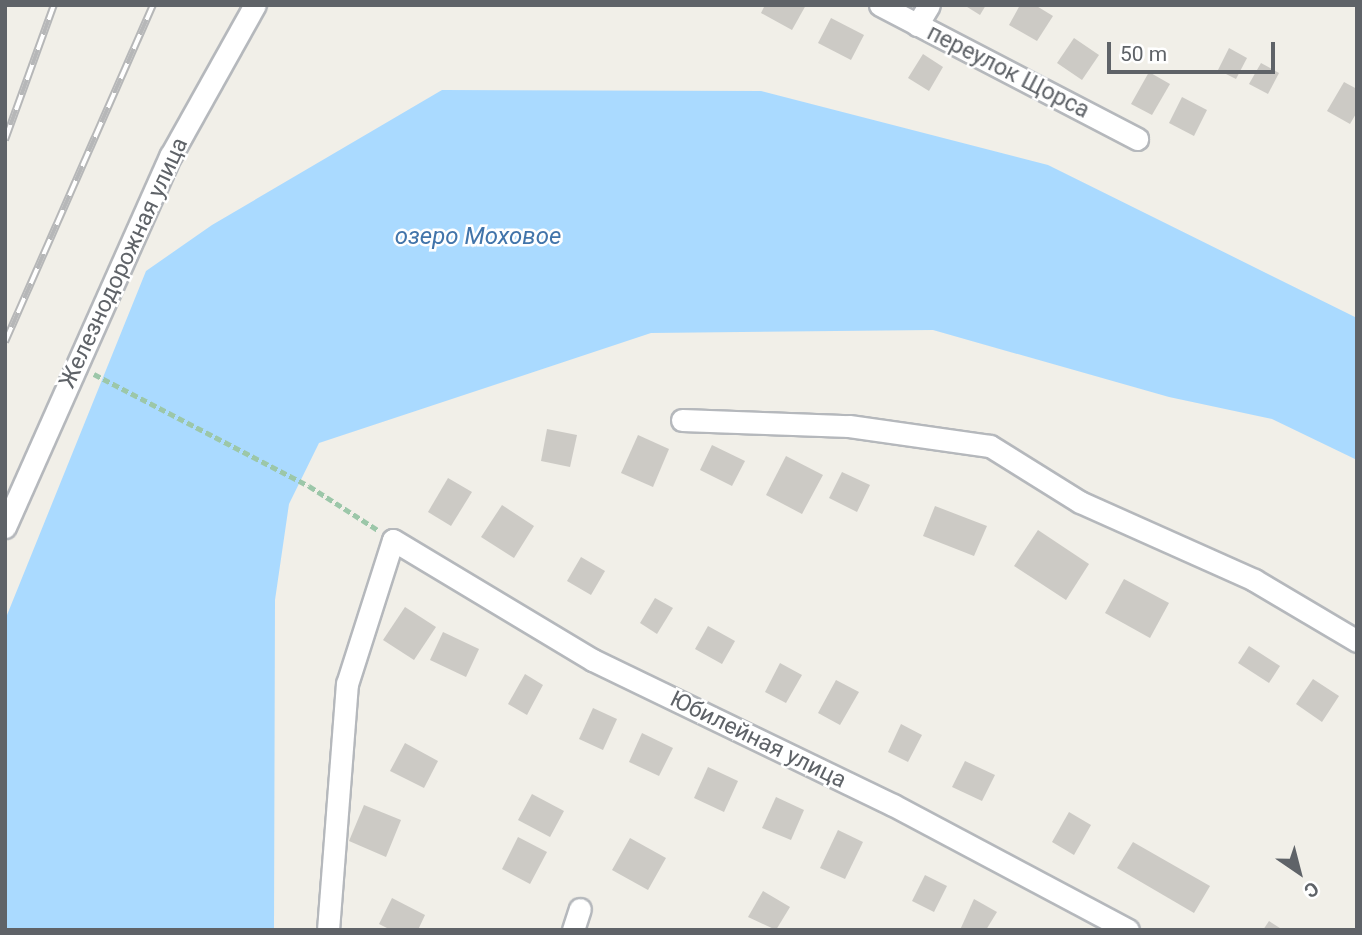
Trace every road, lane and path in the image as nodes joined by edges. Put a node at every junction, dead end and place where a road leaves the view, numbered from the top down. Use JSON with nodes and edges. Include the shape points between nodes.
{"nodes":[{"id":1,"x":255,"y":5,"type":"edge"},
{"id":2,"x":880,"y":5,"type":"edge"},
{"id":3,"x":929,"y":5,"type":"edge"},
{"id":4,"x":917,"y":25,"type":"junction"},
{"id":5,"x":1137,"y":139,"type":"dead end"},
{"id":6,"x":96,"y":376,"type":"dead end"},
{"id":7,"x":682,"y":419,"type":"dead end"},
{"id":8,"x":5,"y":527,"type":"edge"},
{"id":9,"x":393,"y":540,"type":"junction"},
{"id":10,"x":1357,"y":641,"type":"edge"},
{"id":11,"x":580,"y":909,"type":"dead end"},
{"id":12,"x":328,"y":930,"type":"edge"},
{"id":13,"x":573,"y":930,"type":"edge"},
{"id":14,"x":1128,"y":930,"type":"edge"}],
"edges":[{"from":1,"to":8,"type":"street","name":"Железнодорожная улица","via":[[172,155]]},
{"from":2,"to":4,"type":"street","name":"переулок Щорса"},
{"from":3,"to":4,"type":"street"},
{"from":4,"to":5,"type":"street","name":"переулок Щорса"},
{"from":6,"to":9,"type":"path","via":[[309,486]]},
{"from":7,"to":10,"type":"street","via":[[849,426],[990,446],[1080,502],[1254,580]]},
{"from":9,"to":12,"type":"street","via":[[347,684]]},
{"from":9,"to":14,"type":"street","name":"Юбилейная улица","via":[[593,660],[893,805]]},
{"from":11,"to":13,"type":"street"}]}
